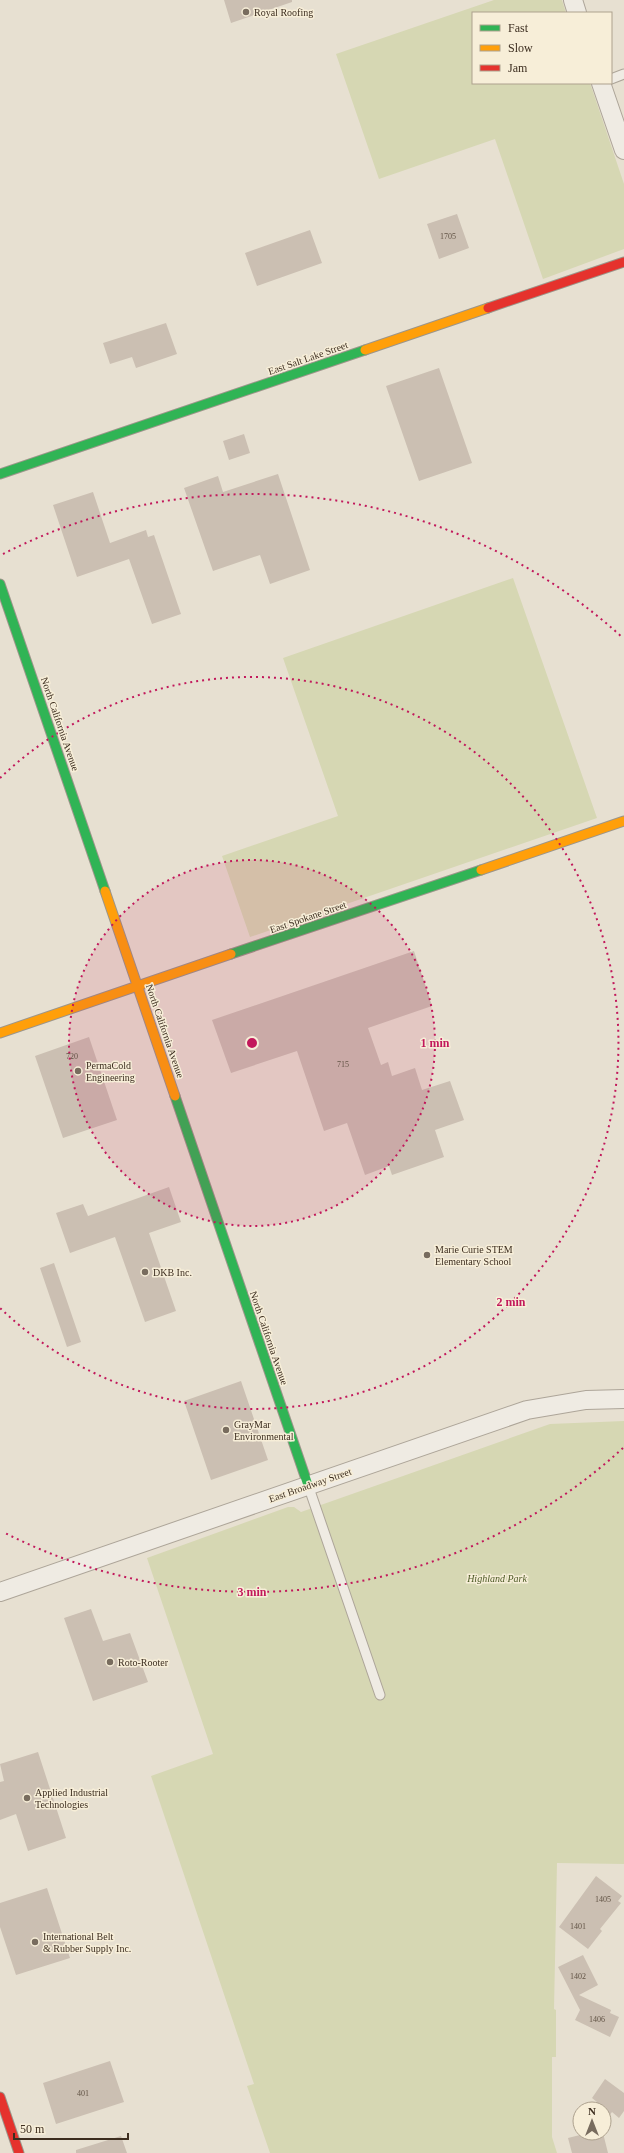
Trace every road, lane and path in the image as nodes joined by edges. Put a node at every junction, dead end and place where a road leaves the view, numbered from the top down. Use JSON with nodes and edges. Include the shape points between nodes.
{"nodes":[{"id":1,"x":573,"y":0,"type":"edge"},
{"id":2,"x":577,"y":12,"type":"edge"},
{"id":3,"x":624,"y":74,"type":"edge"},
{"id":4,"x":612,"y":79,"type":"edge"},
{"id":5,"x":601,"y":84,"type":"edge"},
{"id":6,"x":624,"y":150,"type":"edge"},
{"id":7,"x":624,"y":262,"type":"edge"},
{"id":8,"x":0,"y":474,"type":"edge"},
{"id":9,"x":0,"y":584,"type":"edge"},
{"id":10,"x":624,"y":821,"type":"edge"},
{"id":11,"x":138,"y":986,"type":"junction"},
{"id":12,"x":0,"y":1034,"type":"edge"},
{"id":13,"x":624,"y":1399,"type":"edge"},
{"id":14,"x":308,"y":1485,"type":"junction"},
{"id":15,"x":0,"y":1592,"type":"edge"},
{"id":16,"x":380,"y":1695,"type":"dead end"},
{"id":17,"x":0,"y":2097,"type":"edge"},
{"id":18,"x":19,"y":2153,"type":"edge"}],
"edges":[{"from":1,"to":2,"type":"street"},
{"from":3,"to":4,"type":"lane"},
{"from":5,"to":6,"type":"street"},
{"from":7,"to":8,"type":"street","name":"East Salt Lake Street"},
{"from":9,"to":11,"type":"street","name":"North California Avenue"},
{"from":10,"to":11,"type":"street","name":"East Spokane Street"},
{"from":11,"to":12,"type":"street","name":"East Spokane Street"},
{"from":11,"to":14,"type":"street","name":"North California Avenue"},
{"from":13,"to":14,"type":"street","name":"East Broadway Street","via":[[586,1400],[527,1410]]},
{"from":14,"to":15,"type":"street","name":"East Broadway Street"},
{"from":14,"to":16,"type":"lane"},
{"from":17,"to":18,"type":"street"}]}
